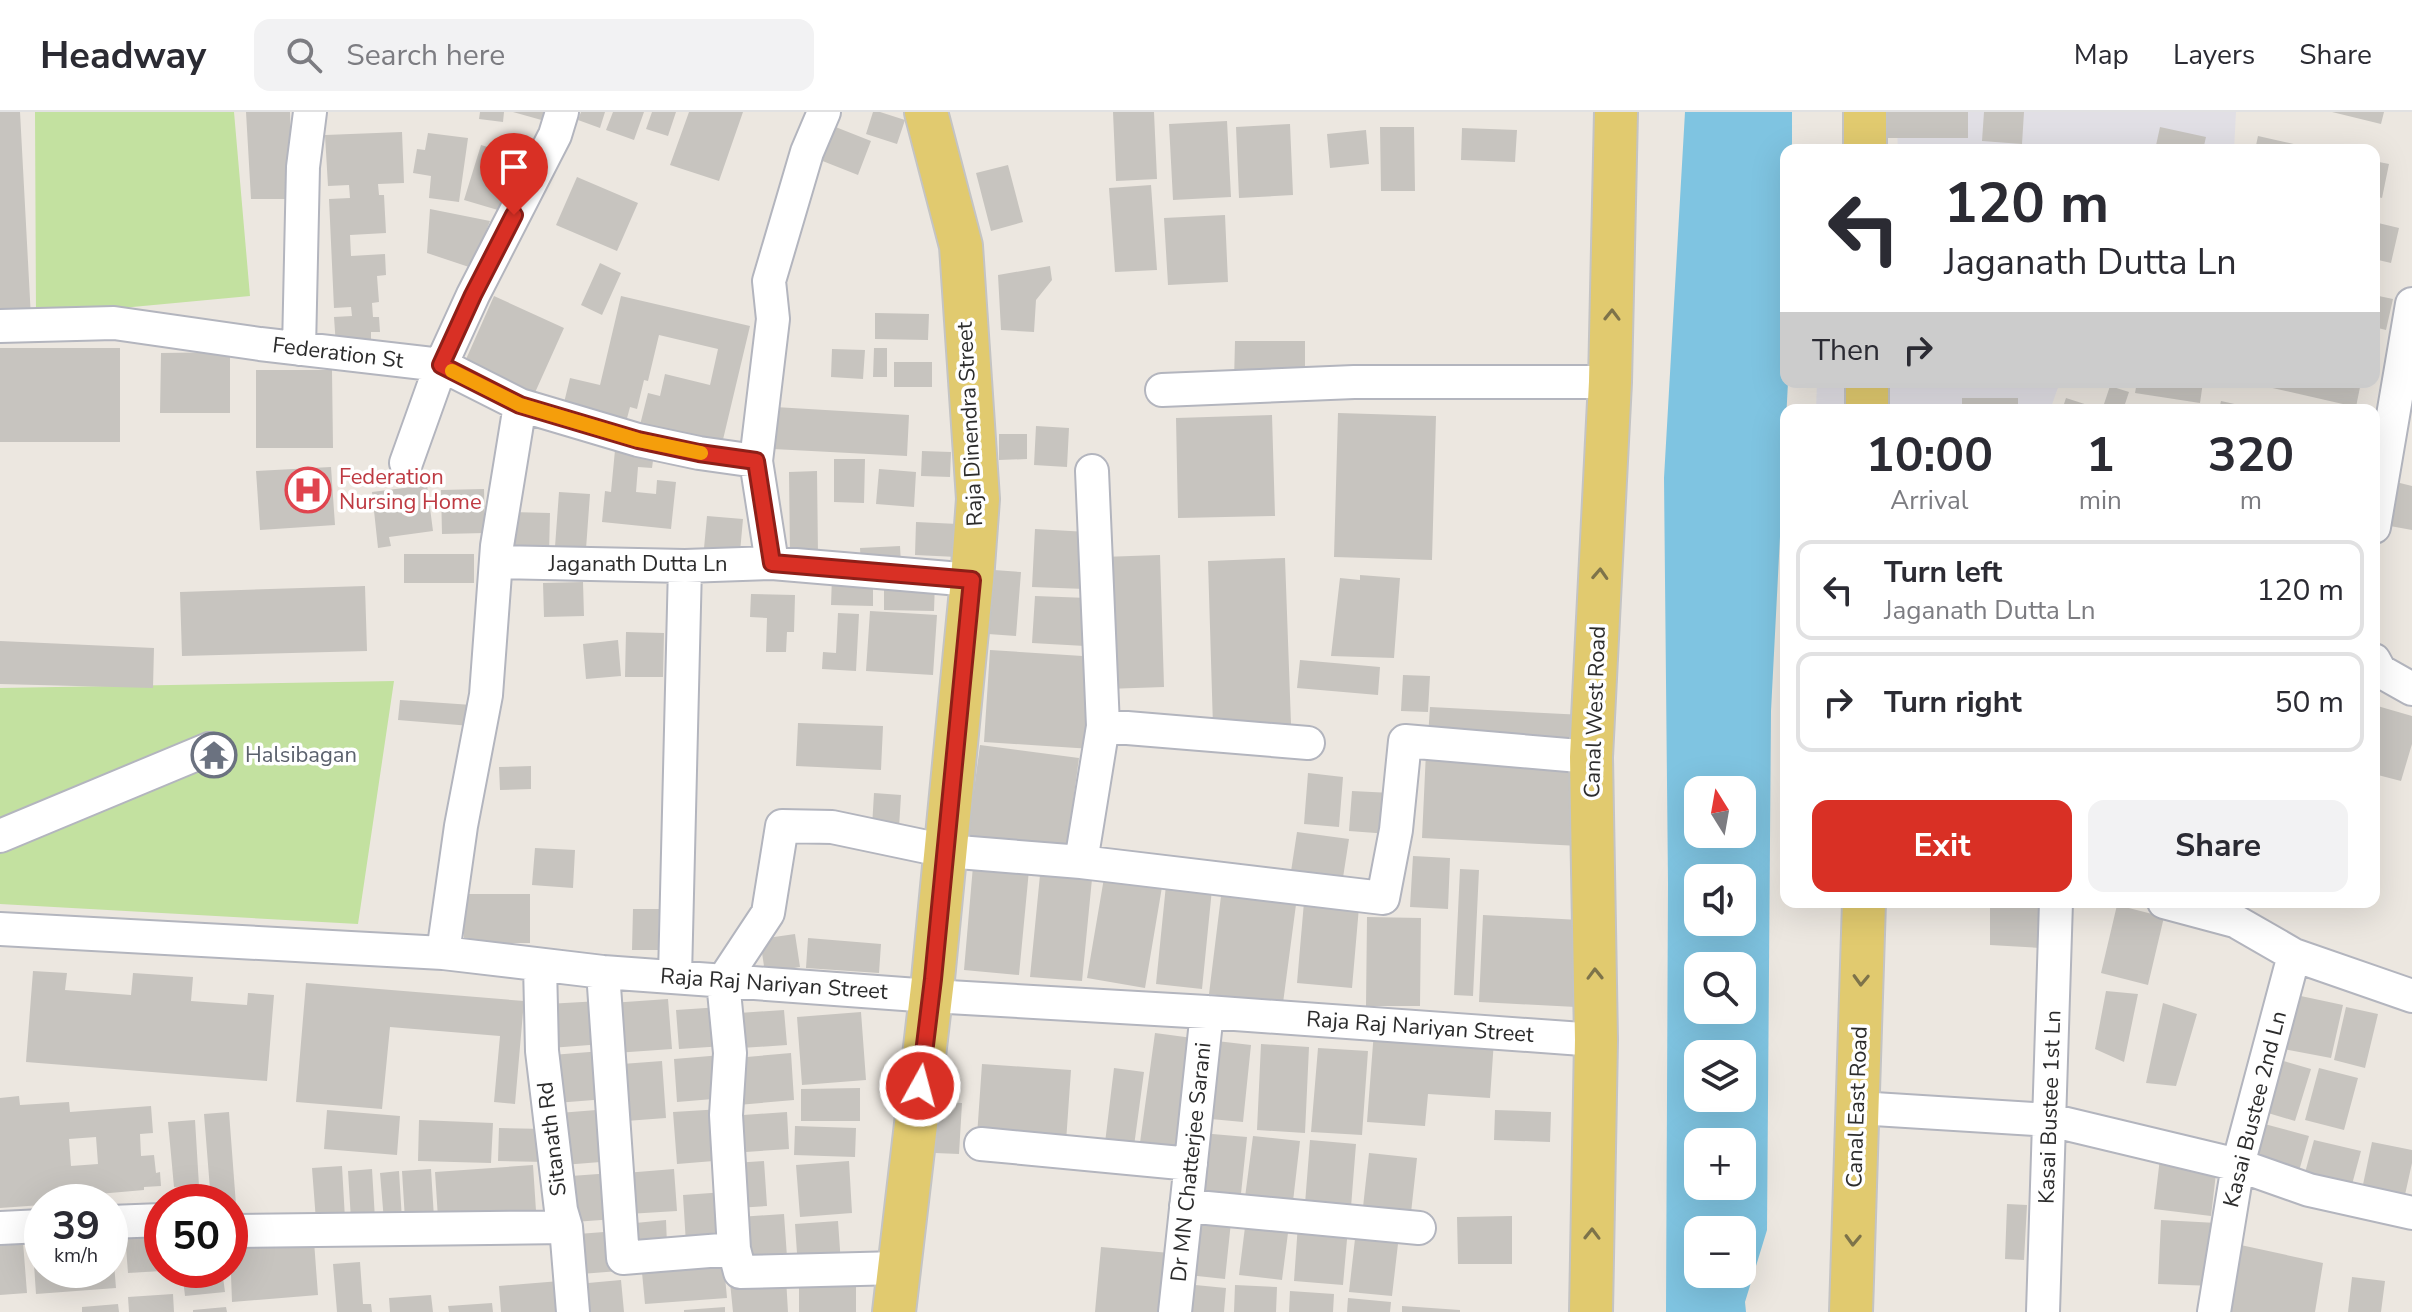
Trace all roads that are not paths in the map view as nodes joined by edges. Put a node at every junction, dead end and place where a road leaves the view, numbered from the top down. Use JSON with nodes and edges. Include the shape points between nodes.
{"nodes":[{"id":1,"x":310,"y":112,"type":"edge"},
{"id":2,"x":562,"y":112,"type":"edge"},
{"id":3,"x":824,"y":112,"type":"edge"},
{"id":4,"x":926,"y":112,"type":"edge"},
{"id":5,"x":1616,"y":112,"type":"edge"},
{"id":6,"x":1865,"y":112,"type":"edge"},
{"id":7,"x":1865,"y":144,"type":"edge"},
{"id":8,"x":2412,"y":304,"type":"edge"},
{"id":9,"x":0,"y":326,"type":"edge"},
{"id":10,"x":299,"y":349,"type":"junction"},
{"id":11,"x":441,"y":365,"type":"junction"},
{"id":12,"x":1610,"y":382,"type":"junction"},
{"id":13,"x":1162,"y":390,"type":"dead end"},
{"id":14,"x":520,"y":405,"type":"junction"},
{"id":15,"x":756,"y":461,"type":"junction"},
{"id":16,"x":406,"y":463,"type":"dead end"},
{"id":17,"x":1092,"y":471,"type":"dead end"},
{"id":18,"x":2380,"y":492,"type":"edge"},
{"id":19,"x":496,"y":562,"type":"junction"},
{"id":20,"x":772,"y":563,"type":"junction"},
{"id":21,"x":685,"y":566,"type":"junction"},
{"id":22,"x":972,"y":580,"type":"junction"},
{"id":23,"x":2380,"y":671,"type":"edge"},
{"id":24,"x":2412,"y":689,"type":"edge"},
{"id":25,"x":1103,"y":726,"type":"junction"},
{"id":26,"x":1308,"y":743,"type":"dead end"},
{"id":27,"x":209,"y":749,"type":"dead end"},
{"id":28,"x":1591,"y":757,"type":"junction"},
{"id":29,"x":0,"y":836,"type":"edge"},
{"id":30,"x":946,"y":851,"type":"junction"},
{"id":31,"x":1081,"y":862,"type":"junction"},
{"id":32,"x":1864,"y":908,"type":"edge"},
{"id":33,"x":2056,"y":908,"type":"edge"},
{"id":34,"x":2186,"y":908,"type":"edge"},
{"id":35,"x":0,"y":929,"type":"edge"},
{"id":36,"x":443,"y":953,"type":"junction"},
{"id":37,"x":2294,"y":955,"type":"junction"},
{"id":38,"x":540,"y":965,"type":"junction"},
{"id":39,"x":603,"y":972,"type":"junction"},
{"id":40,"x":675,"y":976,"type":"junction"},
{"id":41,"x":723,"y":981,"type":"junction"},
{"id":42,"x":931,"y":996,"type":"junction"},
{"id":43,"x":2412,"y":996,"type":"edge"},
{"id":44,"x":1207,"y":1012,"type":"junction"},
{"id":45,"x":1596,"y":1040,"type":"junction"},
{"id":46,"x":1858,"y":1108,"type":"junction"},
{"id":47,"x":2050,"y":1120,"type":"junction"},
{"id":48,"x":981,"y":1144,"type":"dead end"},
{"id":49,"x":1191,"y":1164,"type":"junction"},
{"id":50,"x":2238,"y":1165,"type":"junction"},
{"id":51,"x":1186,"y":1206,"type":"junction"},
{"id":52,"x":2412,"y":1213,"type":"edge"},
{"id":53,"x":24,"y":1227,"type":"edge"},
{"id":54,"x":566,"y":1227,"type":"junction"},
{"id":55,"x":0,"y":1228,"type":"edge"},
{"id":56,"x":1419,"y":1228,"type":"dead end"},
{"id":57,"x":248,"y":1231,"type":"edge"},
{"id":58,"x":734,"y":1249,"type":"junction"},
{"id":59,"x":899,"y":1268,"type":"junction"},
{"id":60,"x":573,"y":1312,"type":"edge"},
{"id":61,"x":894,"y":1312,"type":"edge"},
{"id":62,"x":1175,"y":1312,"type":"edge"},
{"id":63,"x":1591,"y":1312,"type":"edge"},
{"id":64,"x":1851,"y":1312,"type":"edge"},
{"id":65,"x":2043,"y":1312,"type":"edge"},
{"id":66,"x":2214,"y":1312,"type":"edge"}],
"edges":[{"from":1,"to":10,"type":"street","via":[[303,167]]},
{"from":2,"to":11,"type":"street"},
{"from":3,"to":15,"type":"street","via":[[769,281],[773,319]]},
{"from":4,"to":22,"type":"main road","name":"Raja Dinendra Street","via":[[961,246],[978,499]]},
{"from":12,"to":5,"type":"main road","name":"Canal West Road","one_way":true},
{"from":6,"to":7,"type":"main road"},
{"from":8,"to":18,"type":"street"},
{"from":9,"to":10,"type":"street","name":"Federation St","via":[[114,323]]},
{"from":10,"to":11,"type":"street","name":"Federation St"},
{"from":11,"to":14,"type":"street","name":"Federation St"},
{"from":11,"to":16,"type":"street"},
{"from":12,"to":13,"type":"street","via":[[1354,382]]},
{"from":28,"to":12,"type":"main road","name":"Canal West Road","one_way":true},
{"from":14,"to":15,"type":"street","name":"Federation St","via":[[638,440]]},
{"from":14,"to":19,"type":"street"},
{"from":15,"to":20,"type":"street"},
{"from":17,"to":25,"type":"street"},
{"from":19,"to":21,"type":"street","name":"Jaganath Dutta Ln"},
{"from":19,"to":36,"type":"street","via":[[486,695]]},
{"from":20,"to":21,"type":"street","name":"Jaganath Dutta Ln"},
{"from":20,"to":22,"type":"street","name":"Jaganath Dutta Ln"},
{"from":21,"to":40,"type":"street"},
{"from":22,"to":30,"type":"main road","name":"Raja Dinendra Street"},
{"from":23,"to":24,"type":"street"},
{"from":25,"to":26,"type":"street"},
{"from":25,"to":31,"type":"street"},
{"from":27,"to":29,"type":"street"},
{"from":28,"to":31,"type":"street","via":[[1405,741],[1383,898]]},
{"from":45,"to":28,"type":"main road","name":"Canal West Road","one_way":true},
{"from":30,"to":31,"type":"street"},
{"from":30,"to":41,"type":"street","via":[[832,827],[782,826],[768,913]]},
{"from":30,"to":42,"type":"main road","name":"Raja Dinendra Street"},
{"from":32,"to":46,"type":"main road","name":"Canal East Road","one_way":true},
{"from":33,"to":47,"type":"street","name":"Kasai Bustee 1st Ln"},
{"from":34,"to":37,"type":"street","via":[[2235,921]]},
{"from":35,"to":36,"type":"street","name":"Raja Raj Nariyan Street"},
{"from":36,"to":38,"type":"street","name":"Raja Raj Nariyan Street"},
{"from":37,"to":43,"type":"street"},
{"from":37,"to":50,"type":"street","name":"Kasai Bustee 2nd Ln"},
{"from":38,"to":39,"type":"street","name":"Raja Raj Nariyan Street"},
{"from":38,"to":54,"type":"street","name":"Sitanath Rd","via":[[542,1051]]},
{"from":39,"to":40,"type":"street","name":"Raja Raj Nariyan Street"},
{"from":39,"to":58,"type":"street","via":[[623,1258]]},
{"from":40,"to":41,"type":"street","name":"Raja Raj Nariyan Street"},
{"from":41,"to":42,"type":"street","name":"Raja Raj Nariyan Street"},
{"from":41,"to":58,"type":"street","via":[[730,1053],[726,1115]]},
{"from":42,"to":44,"type":"street","name":"Raja Raj Nariyan Street"},
{"from":42,"to":59,"type":"main road","name":"Raja Dinendra Street"},
{"from":44,"to":45,"type":"street","name":"Raja Raj Nariyan Street"},
{"from":44,"to":49,"type":"street","name":"Dr MN Chatterjee Sarani"},
{"from":63,"to":45,"type":"main road","name":"Canal West Road","one_way":true},
{"from":46,"to":47,"type":"street"},
{"from":46,"to":64,"type":"main road","name":"Canal East Road","one_way":true},
{"from":47,"to":50,"type":"street"},
{"from":47,"to":65,"type":"street","name":"Kasai Bustee 1st Ln"},
{"from":48,"to":49,"type":"street"},
{"from":49,"to":51,"type":"street","name":"Dr MN Chatterjee Sarani"},
{"from":50,"to":52,"type":"street","via":[[2309,1190]]},
{"from":50,"to":66,"type":"street","name":"Kasai Bustee 2nd Ln"},
{"from":51,"to":56,"type":"street"},
{"from":51,"to":62,"type":"street","name":"Dr MN Chatterjee Sarani"},
{"from":53,"to":55,"type":"street"},
{"from":54,"to":57,"type":"street"},
{"from":54,"to":60,"type":"street","name":"Sitanath Rd"},
{"from":58,"to":59,"type":"street","via":[[740,1272]]},
{"from":59,"to":61,"type":"main road","name":"Raja Dinendra Street"}]}
